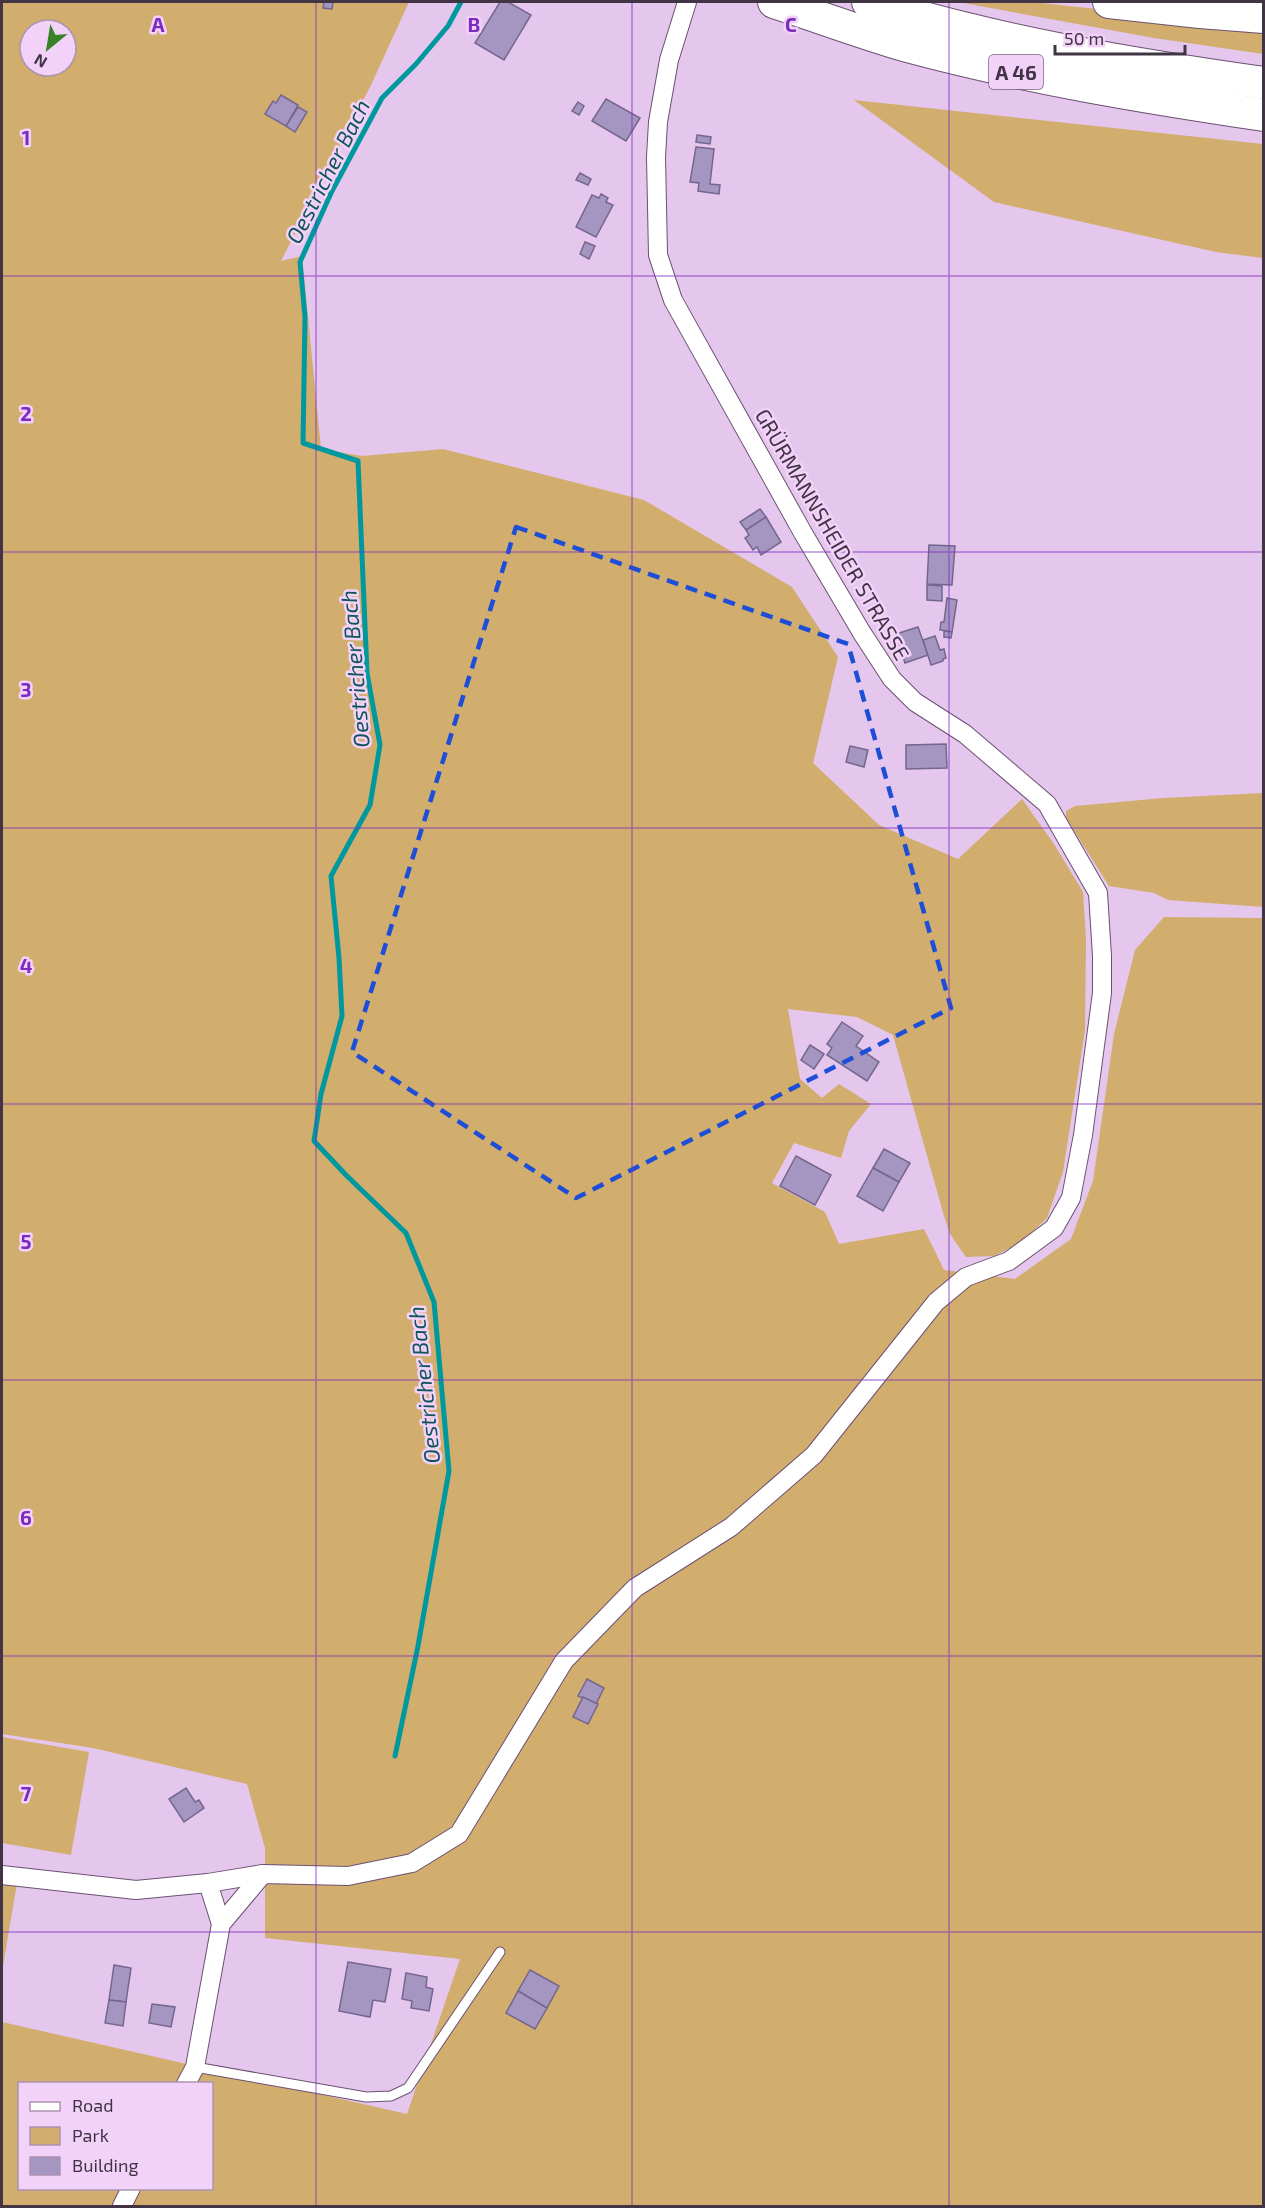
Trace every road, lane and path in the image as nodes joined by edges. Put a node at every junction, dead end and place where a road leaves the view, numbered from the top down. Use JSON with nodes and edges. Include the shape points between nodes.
{"nodes":[{"id":1,"x":687,"y":2,"type":"edge"},
{"id":2,"x":774,"y":2,"type":"edge"},
{"id":3,"x":868,"y":2,"type":"edge"},
{"id":4,"x":1109,"y":2,"type":"edge"},
{"id":5,"x":1263,"y":16,"type":"edge"},
{"id":6,"x":1263,"y":83,"type":"edge"},
{"id":7,"x":1263,"y":115,"type":"edge"},
{"id":8,"x":263,"y":1874,"type":"junction"},
{"id":9,"x":2,"y":1875,"type":"edge"},
{"id":10,"x":208,"y":1883,"type":"junction"},
{"id":11,"x":221,"y":1924,"type":"junction"},
{"id":12,"x":500,"y":1952,"type":"dead end"},
{"id":13,"x":195,"y":2067,"type":"junction"},
{"id":14,"x":187,"y":2082,"type":"edge"},
{"id":15,"x":130,"y":2190,"type":"edge"},
{"id":16,"x":122,"y":2206,"type":"edge"}],
"edges":[{"from":1,"to":8,"type":"street","name":"GRÜRMANNSHEIDER STRASSE","via":[[669,60],[656,157],[658,255],[673,300],[802,533],[892,679],[915,702],[965,734],[1047,804],[1098,893],[1102,993],[1071,1198],[1054,1228],[1009,1261],[966,1277],[936,1302],[814,1455],[731,1527],[635,1588],[564,1661],[459,1834],[412,1863],[348,1876]]},
{"from":2,"to":7,"type":"highway","number":"A 46","via":[[904,45],[1022,73]]},
{"from":3,"to":6,"type":"highway","number":"A 46","via":[[1025,43],[1140,66]]},
{"from":4,"to":5,"type":"highway"},
{"from":8,"to":10,"type":"street","name":"GRÜRMANNSHEIDER STRASSE"},
{"from":8,"to":11,"type":"street"},
{"from":9,"to":10,"type":"street","name":"GRÜRMANNSHEIDER STRASSE","via":[[136,1890]]},
{"from":10,"to":11,"type":"street"},
{"from":11,"to":13,"type":"street"},
{"from":12,"to":13,"type":"lane","via":[[408,2088],[391,2096],[366,2097]]},
{"from":13,"to":14,"type":"street"},
{"from":15,"to":16,"type":"street"}]}
